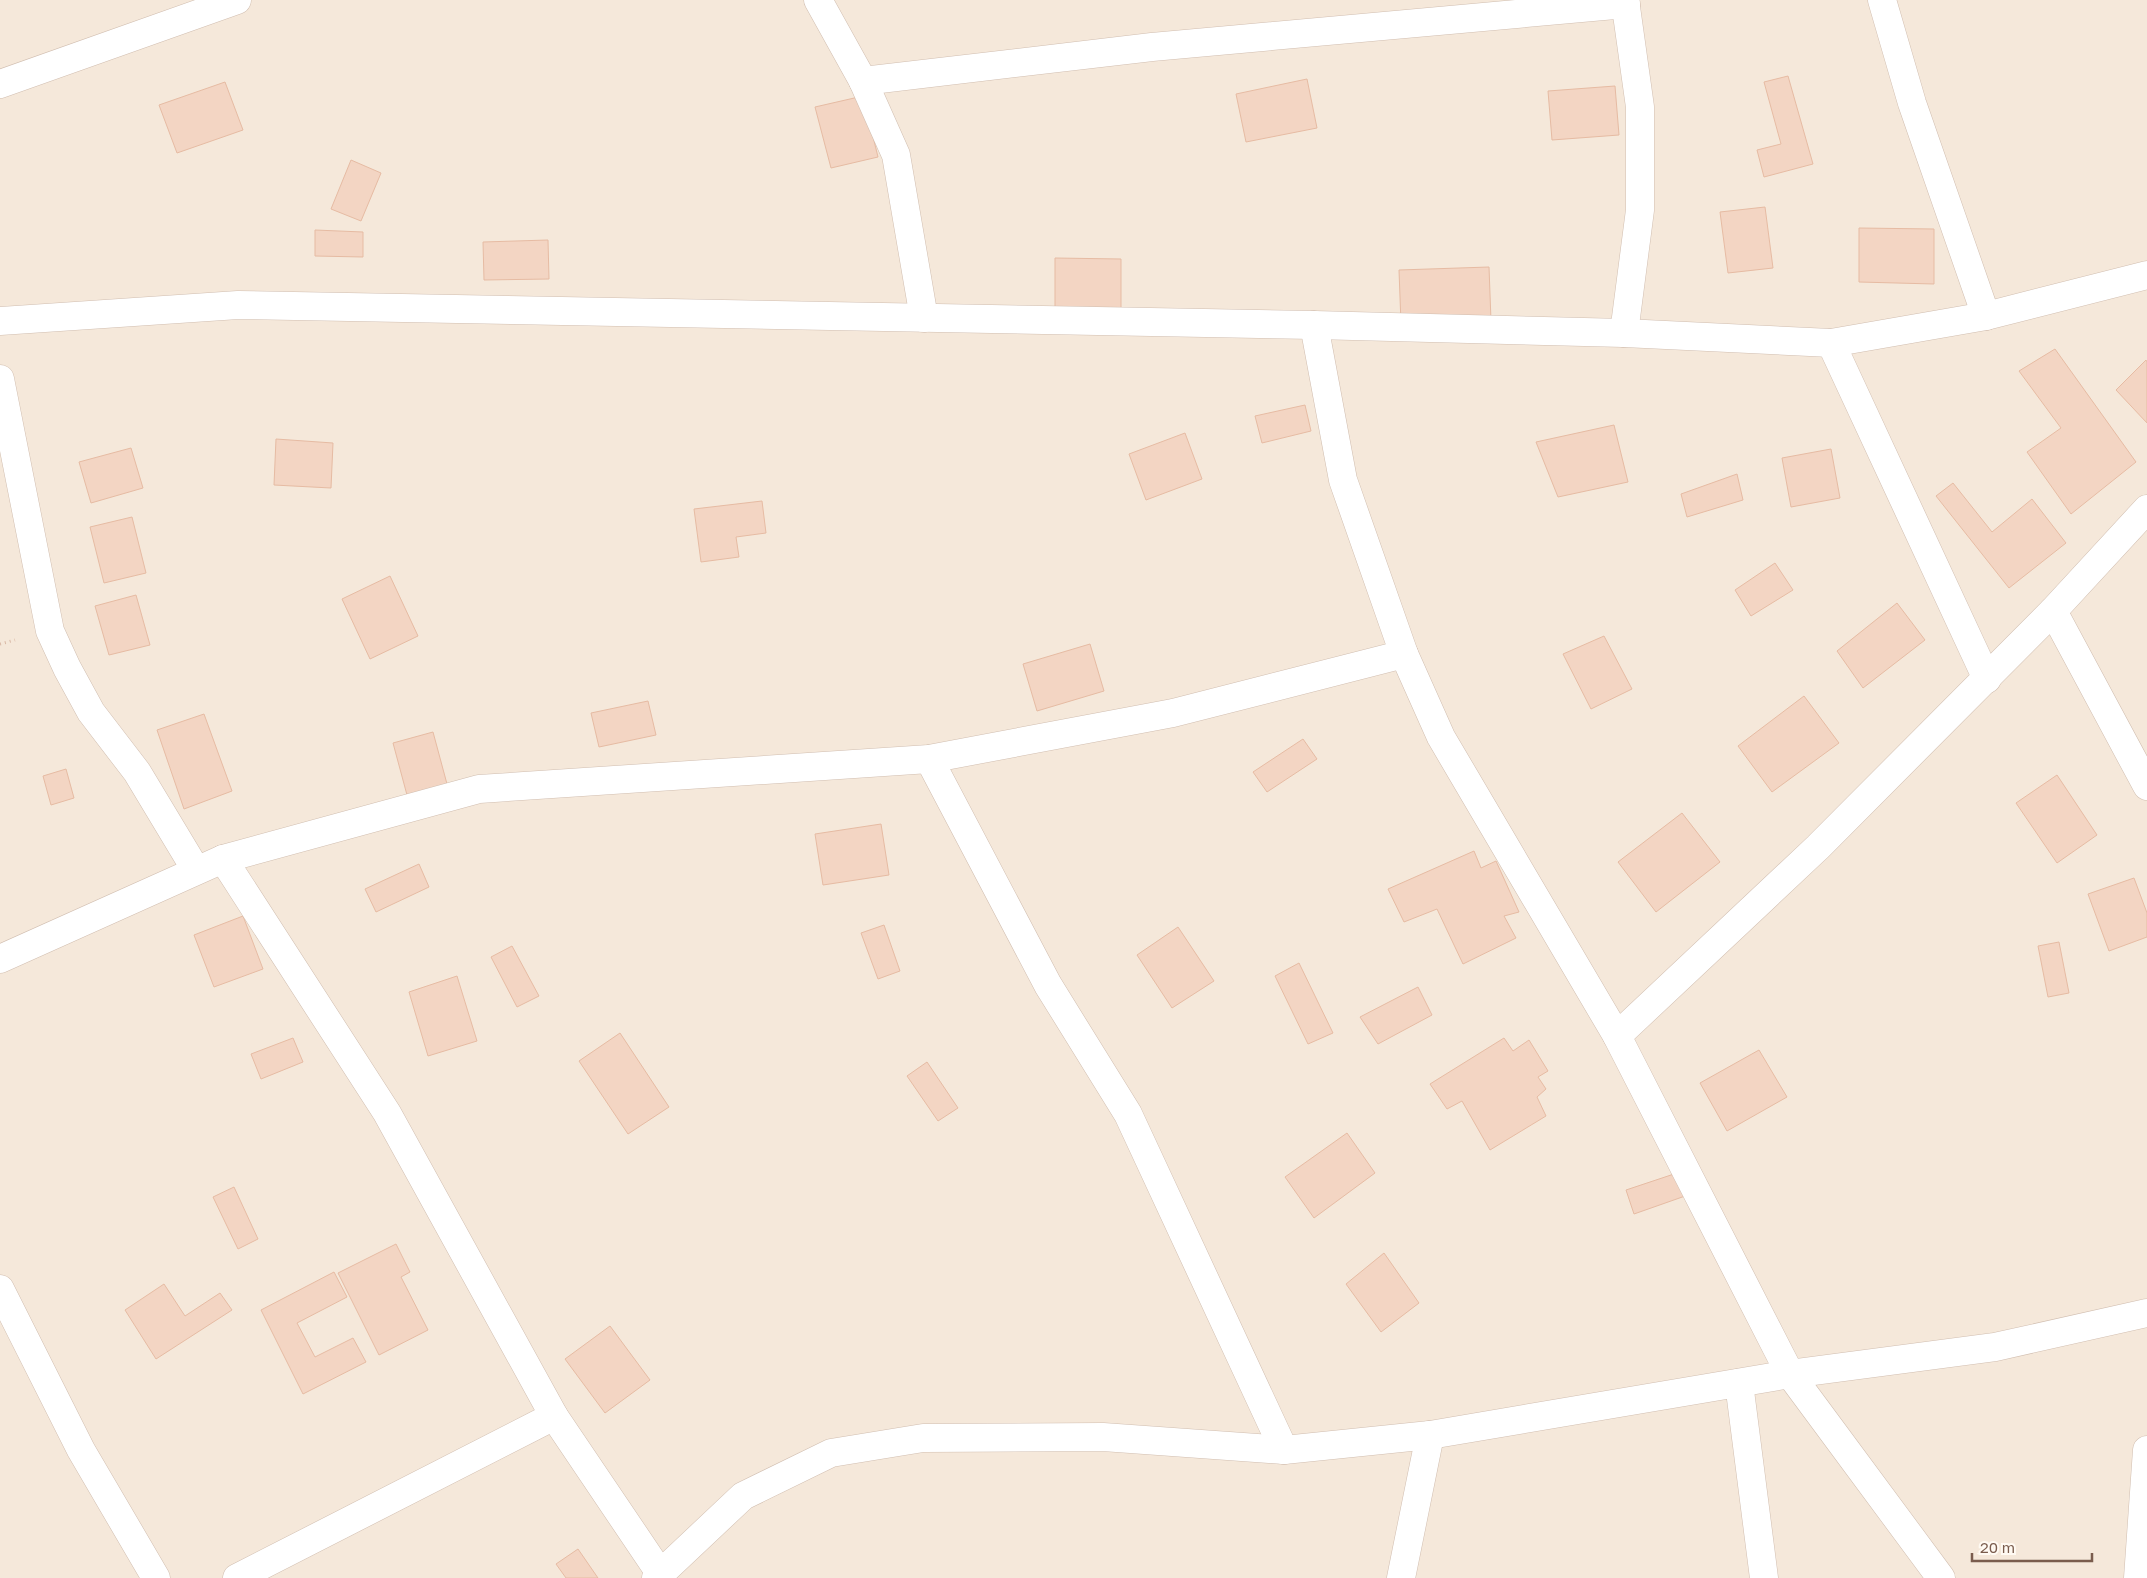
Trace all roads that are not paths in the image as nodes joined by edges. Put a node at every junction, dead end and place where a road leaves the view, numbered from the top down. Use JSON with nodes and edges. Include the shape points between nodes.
{"nodes":[{"id":1,"x":237,"y":0,"type":"edge"},
{"id":2,"x":818,"y":0,"type":"edge"},
{"id":3,"x":1882,"y":0,"type":"edge"},
{"id":4,"x":1625,"y":2,"type":"edge"},
{"id":5,"x":863,"y":80,"type":"junction"},
{"id":6,"x":0,"y":84,"type":"edge"},
{"id":7,"x":2147,"y":275,"type":"edge"},
{"id":8,"x":1986,"y":316,"type":"junction"},
{"id":9,"x":924,"y":318,"type":"junction"},
{"id":10,"x":0,"y":321,"type":"edge"},
{"id":11,"x":1314,"y":325,"type":"junction"},
{"id":12,"x":1624,"y":333,"type":"junction"},
{"id":13,"x":1830,"y":343,"type":"junction"},
{"id":14,"x":0,"y":378,"type":"edge"},
{"id":15,"x":2147,"y":509,"type":"edge"},
{"id":16,"x":2053,"y":611,"type":"junction"},
{"id":17,"x":1404,"y":654,"type":"junction"},
{"id":18,"x":1987,"y":679,"type":"junction"},
{"id":19,"x":928,"y":759,"type":"junction"},
{"id":20,"x":2147,"y":786,"type":"edge"},
{"id":21,"x":223,"y":859,"type":"junction"},
{"id":22,"x":196,"y":870,"type":"junction"},
{"id":23,"x":0,"y":960,"type":"edge"},
{"id":24,"x":1617,"y":1036,"type":"junction"},
{"id":25,"x":0,"y":1289,"type":"edge"},
{"id":26,"x":2147,"y":1313,"type":"edge"},
{"id":27,"x":7,"y":1318,"type":"edge"},
{"id":28,"x":1790,"y":1374,"type":"junction"},
{"id":29,"x":1740,"y":1383,"type":"junction"},
{"id":30,"x":554,"y":1416,"type":"junction"},
{"id":31,"x":1430,"y":1435,"type":"junction"},
{"id":32,"x":1284,"y":1450,"type":"junction"},
{"id":33,"x":2147,"y":1450,"type":"edge"},
{"id":34,"x":658,"y":1576,"type":"edge"},
{"id":35,"x":156,"y":1578,"type":"edge"},
{"id":36,"x":237,"y":1578,"type":"edge"},
{"id":37,"x":1402,"y":1578,"type":"edge"},
{"id":38,"x":1764,"y":1578,"type":"edge"},
{"id":39,"x":1941,"y":1578,"type":"edge"},
{"id":40,"x":2138,"y":1578,"type":"edge"}],
"edges":[{"from":1,"to":6,"type":"street"},
{"from":2,"to":5,"type":"street"},
{"from":3,"to":8,"type":"street","via":[[1912,103]]},
{"from":4,"to":5,"type":"street","via":[[1152,47]]},
{"from":4,"to":12,"type":"street","via":[[1640,106],[1640,210]]},
{"from":5,"to":9,"type":"street","via":[[896,155]]},
{"from":7,"to":8,"type":"street"},
{"from":8,"to":13,"type":"street"},
{"from":9,"to":10,"type":"street","via":[[238,305]]},
{"from":9,"to":11,"type":"street"},
{"from":11,"to":12,"type":"street"},
{"from":11,"to":17,"type":"street","via":[[1343,480]]},
{"from":12,"to":13,"type":"street"},
{"from":13,"to":18,"type":"street"},
{"from":14,"to":22,"type":"street","via":[[50,631],[91,712],[137,772]]},
{"from":15,"to":16,"type":"street"},
{"from":16,"to":18,"type":"street"},
{"from":16,"to":20,"type":"street"},
{"from":17,"to":19,"type":"street","via":[[1172,713]]},
{"from":17,"to":24,"type":"street","via":[[1450,752]]},
{"from":18,"to":24,"type":"street","via":[[1818,847]]},
{"from":19,"to":21,"type":"street","via":[[479,790]]},
{"from":19,"to":32,"type":"street","via":[[1048,985],[1128,1114]]},
{"from":21,"to":22,"type":"street"},
{"from":21,"to":30,"type":"street","via":[[387,1113]]},
{"from":22,"to":23,"type":"street"},
{"from":24,"to":28,"type":"street"},
{"from":25,"to":27,"type":"street"},
{"from":26,"to":28,"type":"street","via":[[1994,1347]]},
{"from":27,"to":35,"type":"street"},
{"from":28,"to":29,"type":"street"},
{"from":28,"to":39,"type":"street"},
{"from":29,"to":31,"type":"street"},
{"from":29,"to":38,"type":"street"},
{"from":30,"to":34,"type":"street"},
{"from":30,"to":36,"type":"street"},
{"from":31,"to":32,"type":"street"},
{"from":31,"to":37,"type":"street"},
{"from":32,"to":34,"type":"street","via":[[1103,1437],[923,1438],[831,1453],[743,1496]]},
{"from":33,"to":40,"type":"street"}]}
